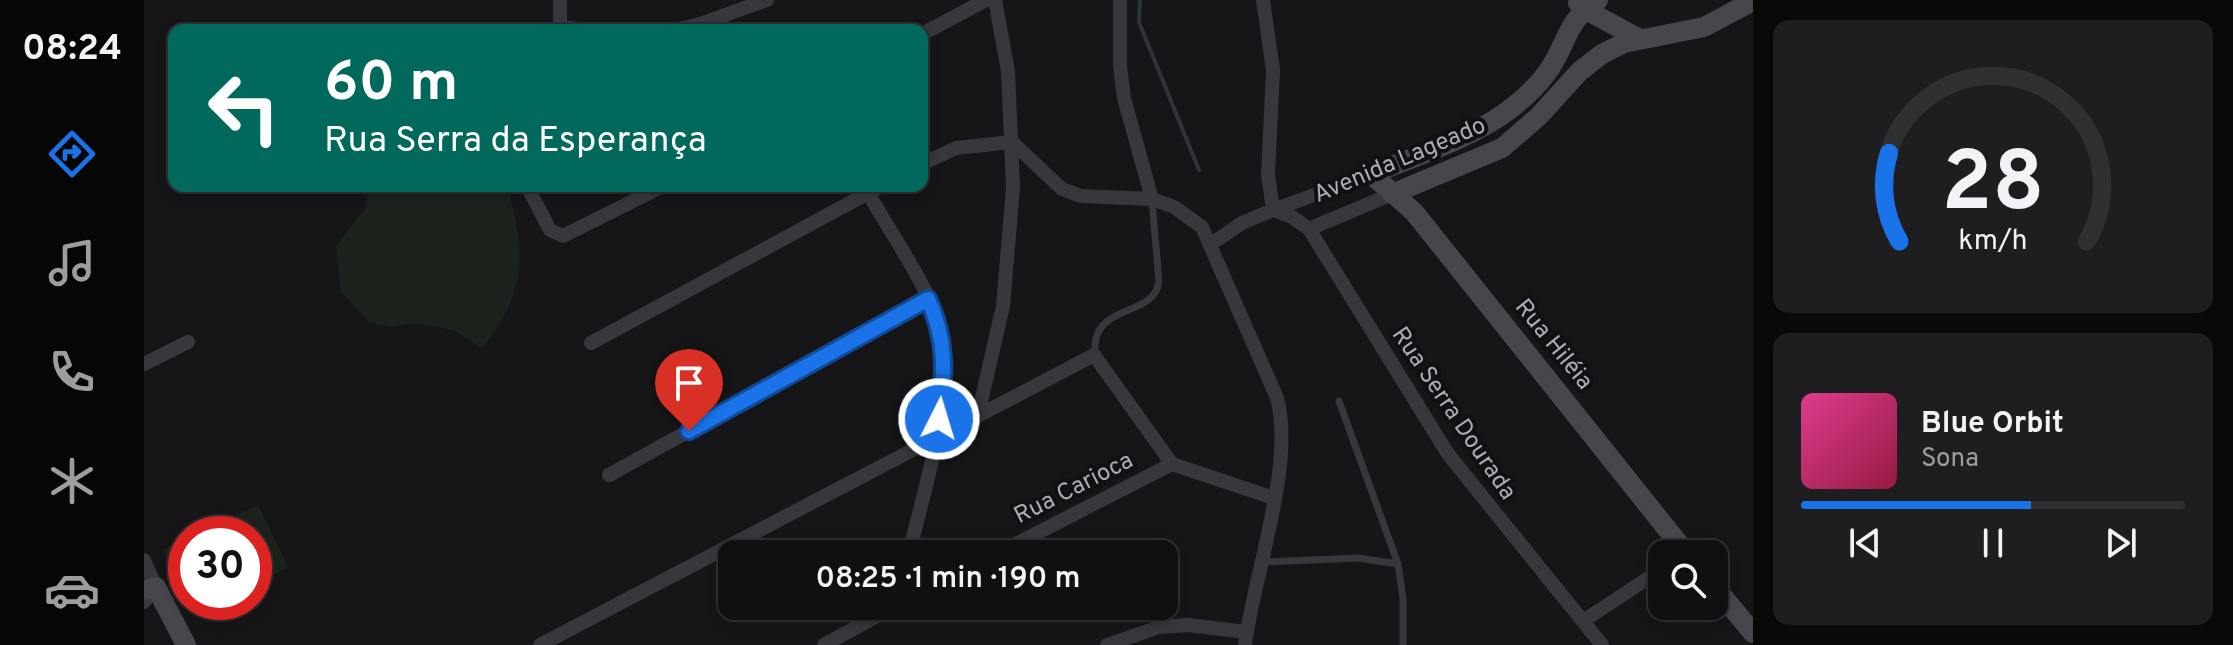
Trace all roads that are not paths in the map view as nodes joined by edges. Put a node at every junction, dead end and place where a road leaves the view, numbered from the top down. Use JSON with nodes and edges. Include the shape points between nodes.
{"nodes":[{"id":1,"x":560,"y":0,"type":"edge"},
{"id":2,"x":767,"y":0,"type":"edge"},
{"id":3,"x":986,"y":0,"type":"edge"},
{"id":4,"x":995,"y":0,"type":"edge"},
{"id":5,"x":1120,"y":0,"type":"edge"},
{"id":6,"x":1263,"y":0,"type":"edge"},
{"id":7,"x":1753,"y":1,"type":"edge"},
{"id":8,"x":1586,"y":3,"type":"edge"},
{"id":9,"x":561,"y":24,"type":"edge"},
{"id":10,"x":700,"y":24,"type":"edge"},
{"id":11,"x":928,"y":31,"type":"edge"},
{"id":12,"x":1640,"y":39,"type":"junction"},
{"id":13,"x":1012,"y":142,"type":"junction"},
{"id":14,"x":928,"y":161,"type":"edge"},
{"id":15,"x":1371,"y":174,"type":"junction"},
{"id":16,"x":530,"y":192,"type":"edge"},
{"id":17,"x":652,"y":192,"type":"edge"},
{"id":18,"x":871,"y":192,"type":"edge"},
{"id":19,"x":876,"y":192,"type":"edge"},
{"id":20,"x":1392,"y":194,"type":"junction"},
{"id":21,"x":1152,"y":199,"type":"junction"},
{"id":22,"x":1273,"y":210,"type":"junction"},
{"id":23,"x":1309,"y":229,"type":"junction"},
{"id":24,"x":1211,"y":244,"type":"junction"},
{"id":25,"x":928,"y":299,"type":"junction"},
{"id":26,"x":188,"y":342,"type":"dead end"},
{"id":27,"x":591,"y":343,"type":"dead end"},
{"id":28,"x":1094,"y":355,"type":"junction"},
{"id":29,"x":144,"y":364,"type":"edge"},
{"id":30,"x":1339,"y":401,"type":"dead end"},
{"id":31,"x":978,"y":415,"type":"junction"},
{"id":32,"x":937,"y":437,"type":"junction"},
{"id":33,"x":1172,"y":464,"type":"junction"},
{"id":34,"x":609,"y":475,"type":"dead end"},
{"id":35,"x":1274,"y":498,"type":"junction"},
{"id":36,"x":912,"y":540,"type":"edge"},
{"id":37,"x":1023,"y":540,"type":"edge"},
{"id":38,"x":1675,"y":540,"type":"edge"},
{"id":39,"x":144,"y":560,"type":"edge"},
{"id":40,"x":1261,"y":562,"type":"junction"},
{"id":41,"x":1398,"y":564,"type":"junction"},
{"id":42,"x":1648,"y":578,"type":"edge"},
{"id":43,"x":148,"y":593,"type":"edge"},
{"id":44,"x":1728,"y":603,"type":"edge"},
{"id":45,"x":870,"y":620,"type":"edge"},
{"id":46,"x":1583,"y":621,"type":"junction"},
{"id":47,"x":1159,"y":627,"type":"junction"},
{"id":48,"x":1753,"y":633,"type":"edge"},
{"id":49,"x":1246,"y":638,"type":"edge"},
{"id":50,"x":186,"y":645,"type":"edge"},
{"id":51,"x":540,"y":645,"type":"edge"},
{"id":52,"x":824,"y":645,"type":"edge"},
{"id":53,"x":1107,"y":645,"type":"edge"},
{"id":54,"x":1145,"y":645,"type":"edge"},
{"id":55,"x":1403,"y":645,"type":"edge"},
{"id":56,"x":1602,"y":645,"type":"edge"}],
"edges":[{"from":1,"to":9,"type":"street"},
{"from":2,"to":10,"type":"street"},
{"from":3,"to":11,"type":"street"},
{"from":4,"to":13,"type":"street","via":[[1008,71]]},
{"from":5,"to":21,"type":"street","via":[[1124,98]]},
{"from":6,"to":22,"type":"street","via":[[1273,70],[1268,175]]},
{"from":7,"to":12,"type":"main road","name":"Avenida Lageado","via":[[1704,27]]},
{"from":8,"to":12,"type":"main road"},
{"from":8,"to":15,"type":"main road","name":"Avenida Lageado","via":[[1547,72],[1519,101],[1448,144]]},
{"from":12,"to":20,"type":"main road","name":"Avenida Lageado","via":[[1591,61],[1502,148]]},
{"from":13,"to":14,"type":"street","via":[[956,148]]},
{"from":13,"to":21,"type":"street","via":[[1062,189],[1081,196]]},
{"from":13,"to":31,"type":"street","via":[[1003,306]]},
{"from":15,"to":20,"type":"main road","name":"Rua Hiléia"},
{"from":15,"to":22,"type":"street","name":"Avenida Lageado"},
{"from":16,"to":17,"type":"street","via":[[550,230],[568,236]]},
{"from":18,"to":27,"type":"street"},
{"from":19,"to":25,"type":"street"},
{"from":20,"to":23,"type":"street","name":"Avenida Lageado"},
{"from":20,"to":38,"type":"main road","name":"Rua Hiléia","via":[[1414,212]]},
{"from":21,"to":24,"type":"street","via":[[1202,227]]},
{"from":21,"to":28,"type":"lane","via":[[1158,291],[1103,327]]},
{"from":22,"to":23,"type":"street"},
{"from":22,"to":24,"type":"street"},
{"from":23,"to":46,"type":"street","name":"Rua Serra Dourada","via":[[1448,454]]},
{"from":24,"to":35,"type":"street","via":[[1283,420]]},
{"from":25,"to":32,"type":"street","via":[[939,322],[944,354]]},
{"from":25,"to":34,"type":"street"},
{"from":26,"to":29,"type":"street"},
{"from":28,"to":31,"type":"street"},
{"from":28,"to":33,"type":"street"},
{"from":30,"to":41,"type":"lane"},
{"from":31,"to":32,"type":"street"},
{"from":32,"to":36,"type":"street"},
{"from":32,"to":51,"type":"street"},
{"from":33,"to":35,"type":"street"},
{"from":33,"to":37,"type":"street","name":"Rua Carioca"},
{"from":35,"to":40,"type":"street"},
{"from":39,"to":43,"type":"street"},
{"from":40,"to":41,"type":"lane","via":[[1358,558]]},
{"from":40,"to":49,"type":"street"},
{"from":41,"to":55,"type":"lane"},
{"from":42,"to":46,"type":"street"},
{"from":43,"to":50,"type":"main road"},
{"from":44,"to":48,"type":"main road"},
{"from":45,"to":52,"type":"street"},
{"from":46,"to":56,"type":"street","name":"Rua Serra Dourada"},
{"from":47,"to":49,"type":"street","via":[[1188,625]]},
{"from":47,"to":53,"type":"street"},
{"from":47,"to":54,"type":"street"}]}
